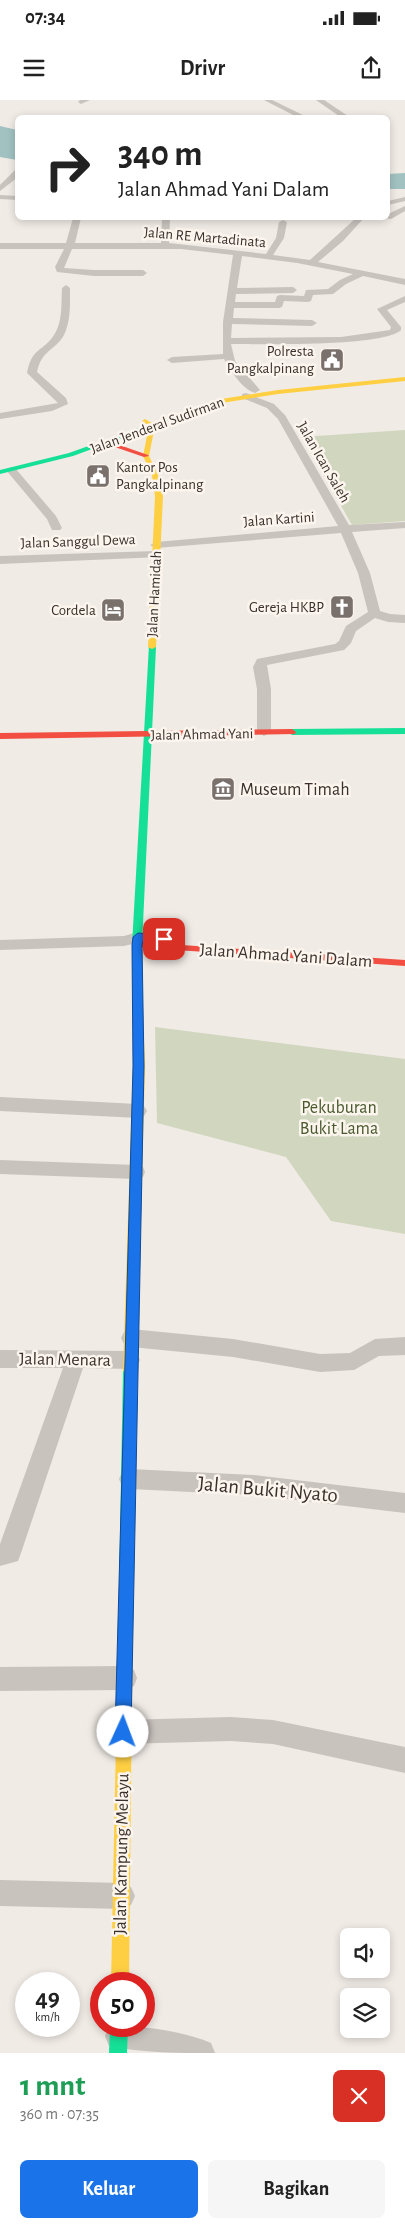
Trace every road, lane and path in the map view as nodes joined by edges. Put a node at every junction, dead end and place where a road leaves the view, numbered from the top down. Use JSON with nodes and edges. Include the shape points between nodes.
{"nodes":[{"id":1,"x":267,"y":100,"type":"edge"},
{"id":2,"x":319,"y":100,"type":"edge"},
{"id":3,"x":300,"y":115,"type":"edge"},
{"id":4,"x":343,"y":115,"type":"edge"},
{"id":5,"x":0,"y":175,"type":"edge"},
{"id":6,"x":15,"y":176,"type":"edge"},
{"id":7,"x":15,"y":177,"type":"edge"},
{"id":8,"x":0,"y":189,"type":"edge"},
{"id":9,"x":0,"y":197,"type":"edge"},
{"id":10,"x":15,"y":198,"type":"edge"},
{"id":11,"x":405,"y":199,"type":"edge"},
{"id":12,"x":390,"y":202,"type":"edge"},
{"id":13,"x":405,"y":208,"type":"edge"},
{"id":14,"x":390,"y":216,"type":"edge"},
{"id":15,"x":76,"y":220,"type":"edge"},
{"id":16,"x":166,"y":220,"type":"edge"},
{"id":17,"x":358,"y":220,"type":"edge"},
{"id":18,"x":282,"y":222,"type":"dead end"},
{"id":19,"x":70,"y":245,"type":"junction"},
{"id":20,"x":0,"y":246,"type":"edge"},
{"id":21,"x":165,"y":246,"type":"junction"},
{"id":22,"x":238,"y":252,"type":"junction"},
{"id":23,"x":269,"y":255,"type":"junction"},
{"id":24,"x":312,"y":262,"type":"junction"},
{"id":25,"x":143,"y":273,"type":"dead end"},
{"id":26,"x":362,"y":273,"type":"junction"},
{"id":27,"x":405,"y":282,"type":"edge"},
{"id":28,"x":66,"y":288,"type":"dead end"},
{"id":29,"x":232,"y":291,"type":"junction"},
{"id":30,"x":309,"y":292,"type":"junction"},
{"id":31,"x":405,"y":299,"type":"edge"},
{"id":32,"x":231,"y":305,"type":"junction"},
{"id":33,"x":229,"y":321,"type":"junction"},
{"id":34,"x":312,"y":323,"type":"dead end"},
{"id":35,"x":228,"y":341,"type":"junction"},
{"id":36,"x":228,"y":356,"type":"junction"},
{"id":37,"x":172,"y":360,"type":"dead end"},
{"id":38,"x":405,"y":374,"type":"edge"},
{"id":39,"x":405,"y":379,"type":"edge"},
{"id":40,"x":360,"y":381,"type":"junction"},
{"id":41,"x":278,"y":392,"type":"junction"},
{"id":42,"x":251,"y":393,"type":"junction"},
{"id":43,"x":276,"y":410,"type":"junction"},
{"id":44,"x":0,"y":416,"type":"edge"},
{"id":45,"x":148,"y":423,"type":"junction"},
{"id":46,"x":108,"y":443,"type":"junction"},
{"id":47,"x":146,"y":456,"type":"junction"},
{"id":48,"x":8,"y":468,"type":"edge"},
{"id":49,"x":405,"y":525,"type":"edge"},
{"id":50,"x":56,"y":528,"type":"dead end"},
{"id":51,"x":346,"y":529,"type":"junction"},
{"id":52,"x":156,"y":550,"type":"junction"},
{"id":53,"x":0,"y":560,"type":"edge"},
{"id":54,"x":374,"y":613,"type":"junction"},
{"id":55,"x":405,"y":619,"type":"edge"},
{"id":56,"x":405,"y":731,"type":"edge"},
{"id":57,"x":264,"y":732,"type":"junction"},
{"id":58,"x":148,"y":735,"type":"junction"},
{"id":59,"x":0,"y":736,"type":"edge"},
{"id":60,"x":133,"y":941,"type":"junction"},
{"id":61,"x":0,"y":945,"type":"edge"},
{"id":62,"x":405,"y":955,"type":"edge"},
{"id":63,"x":405,"y":963,"type":"edge"},
{"id":64,"x":0,"y":1104,"type":"edge"},
{"id":65,"x":138,"y":1111,"type":"junction"},
{"id":66,"x":0,"y":1167,"type":"edge"},
{"id":67,"x":136,"y":1172,"type":"junction"},
{"id":68,"x":131,"y":1338,"type":"junction"},
{"id":69,"x":405,"y":1346,"type":"edge"},
{"id":70,"x":0,"y":1359,"type":"edge"},
{"id":71,"x":76,"y":1360,"type":"junction"},
{"id":72,"x":130,"y":1360,"type":"junction"},
{"id":73,"x":130,"y":1480,"type":"junction"},
{"id":74,"x":405,"y":1503,"type":"edge"},
{"id":75,"x":0,"y":1555,"type":"edge"},
{"id":76,"x":125,"y":1678,"type":"junction"},
{"id":77,"x":0,"y":1679,"type":"edge"},
{"id":78,"x":123,"y":1732,"type":"junction"},
{"id":79,"x":405,"y":1760,"type":"edge"},
{"id":80,"x":0,"y":1893,"type":"edge"},
{"id":81,"x":122,"y":1896,"type":"junction"},
{"id":82,"x":120,"y":1972,"type":"edge"},
{"id":83,"x":119,"y":2038,"type":"edge"},
{"id":84,"x":201,"y":2053,"type":"edge"}],
"edges":[{"from":1,"to":3,"type":"street"},
{"from":2,"to":4,"type":"street"},
{"from":5,"to":6,"type":"street"},
{"from":7,"to":8,"type":"street"},
{"from":9,"to":10,"type":"street"},
{"from":11,"to":12,"type":"street"},
{"from":12,"to":13,"type":"street"},
{"from":13,"to":14,"type":"street"},
{"from":15,"to":19,"type":"street"},
{"from":16,"to":21,"type":"street"},
{"from":17,"to":24,"type":"street"},
{"from":18,"to":23,"type":"street","via":[[280,238]]},
{"from":19,"to":20,"type":"street","name":"Jalan RE Martadinata"},
{"from":19,"to":21,"type":"street","name":"Jalan RE Martadinata"},
{"from":19,"to":25,"type":"street","via":[[59,267],[62,270]]},
{"from":21,"to":22,"type":"street","name":"Jalan RE Martadinata"},
{"from":22,"to":23,"type":"street","name":"Jalan RE Martadinata"},
{"from":22,"to":29,"type":"street"},
{"from":23,"to":24,"type":"street","name":"Jalan RE Martadinata"},
{"from":24,"to":26,"type":"street","name":"Jalan RE Martadinata"},
{"from":26,"to":27,"type":"street","name":"Jalan RE Martadinata"},
{"from":26,"to":30,"type":"street","via":[[330,292]]},
{"from":28,"to":44,"type":"street","via":[[66,309],[58,336],[36,357],[32,373],[63,404]]},
{"from":29,"to":30,"type":"street"},
{"from":29,"to":32,"type":"street"},
{"from":30,"to":32,"type":"street","via":[[308,298],[280,298],[279,305]]},
{"from":31,"to":35,"type":"street","via":[[382,309],[396,327],[392,332],[341,340]]},
{"from":32,"to":33,"type":"street"},
{"from":33,"to":34,"type":"street"},
{"from":33,"to":35,"type":"street"},
{"from":35,"to":36,"type":"street"},
{"from":36,"to":37,"type":"street"},
{"from":36,"to":42,"type":"street"},
{"from":38,"to":40,"type":"main road","name":"Jalan Jenderal Sudirman"},
{"from":39,"to":40,"type":"main road","name":"Jalan Jenderal Sudirman"},
{"from":40,"to":41,"type":"main road","name":"Jalan Jenderal Sudirman"},
{"from":40,"to":42,"type":"main road","name":"Jalan Jenderal Sudirman"},
{"from":41,"to":42,"type":"main road","name":"Jalan Jenderal Sudirman"},
{"from":41,"to":43,"type":"street","name":"Jalan Ican Saleh"},
{"from":42,"to":43,"type":"street","name":"Jalan Ican Saleh"},
{"from":42,"to":45,"type":"main road","name":"Jalan Jenderal Sudirman"},
{"from":43,"to":51,"type":"street","name":"Jalan Ican Saleh"},
{"from":45,"to":46,"type":"main road","name":"Jalan Jenderal Sudirman"},
{"from":45,"to":47,"type":"main road"},
{"from":45,"to":48,"type":"main road","name":"Jalan Jenderal Sudirman"},
{"from":46,"to":47,"type":"main road"},
{"from":46,"to":48,"type":"main road","name":"Jalan Jenderal Sudirman","via":[[71,455]]},
{"from":47,"to":52,"type":"main road","name":"Jalan Hamidah","via":[[155,475],[158,496]]},
{"from":48,"to":50,"type":"street","via":[[52,518]]},
{"from":49,"to":51,"type":"street","name":"Jalan Kartini"},
{"from":51,"to":52,"type":"street","name":"Jalan Kartini"},
{"from":51,"to":54,"type":"street","name":"Jalan Ican Saleh","via":[[360,563]]},
{"from":52,"to":53,"type":"street","name":"Jalan Sanggul Dewa"},
{"from":52,"to":58,"type":"main road","name":"Jalan Hamidah"},
{"from":54,"to":55,"type":"street"},
{"from":54,"to":57,"type":"street","via":[[350,629],[345,643],[339,647],[275,658],[260,664],[264,689]]},
{"from":56,"to":57,"type":"main road","name":"Jalan Ahmad Yani"},
{"from":57,"to":58,"type":"main road","name":"Jalan Ahmad Yani"},
{"from":58,"to":59,"type":"main road","name":"Jalan Ahmad Yani"},
{"from":58,"to":60,"type":"main road","name":"Jalan Kampung Melayu"},
{"from":60,"to":61,"type":"street"},
{"from":60,"to":62,"type":"main road","name":"Jalan Ahmad Yani Dalam"},
{"from":60,"to":63,"type":"main road","name":"Jalan Ahmad Yani Dalam"},
{"from":60,"to":65,"type":"main road","name":"Jalan Kampung Melayu","via":[[139,1011]]},
{"from":64,"to":65,"type":"street"},
{"from":65,"to":67,"type":"main road","name":"Jalan Kampung Melayu"},
{"from":66,"to":67,"type":"street"},
{"from":67,"to":68,"type":"main road","name":"Jalan Kampung Melayu"},
{"from":68,"to":69,"type":"street","via":[[233,1348],[334,1363],[354,1361],[383,1346]]},
{"from":68,"to":72,"type":"main road","name":"Jalan Kampung Melayu"},
{"from":70,"to":71,"type":"street","name":"Jalan Menara"},
{"from":71,"to":72,"type":"street","name":"Jalan Menara"},
{"from":71,"to":75,"type":"street","via":[[10,1553]]},
{"from":72,"to":73,"type":"main road","name":"Jalan Kampung Melayu"},
{"from":73,"to":74,"type":"street","name":"Jalan Bukit Nyato","via":[[253,1485]]},
{"from":73,"to":76,"type":"main road","name":"Jalan Kampung Melayu"},
{"from":76,"to":77,"type":"street"},
{"from":76,"to":78,"type":"main road","name":"Jalan Kampung Melayu"},
{"from":78,"to":79,"type":"street","via":[[231,1729],[273,1732]]},
{"from":78,"to":81,"type":"main road","name":"Jalan Kampung Melayu"},
{"from":80,"to":81,"type":"street"},
{"from":81,"to":82,"type":"main road","name":"Jalan Kampung Melayu"},
{"from":83,"to":84,"type":"street"}]}
